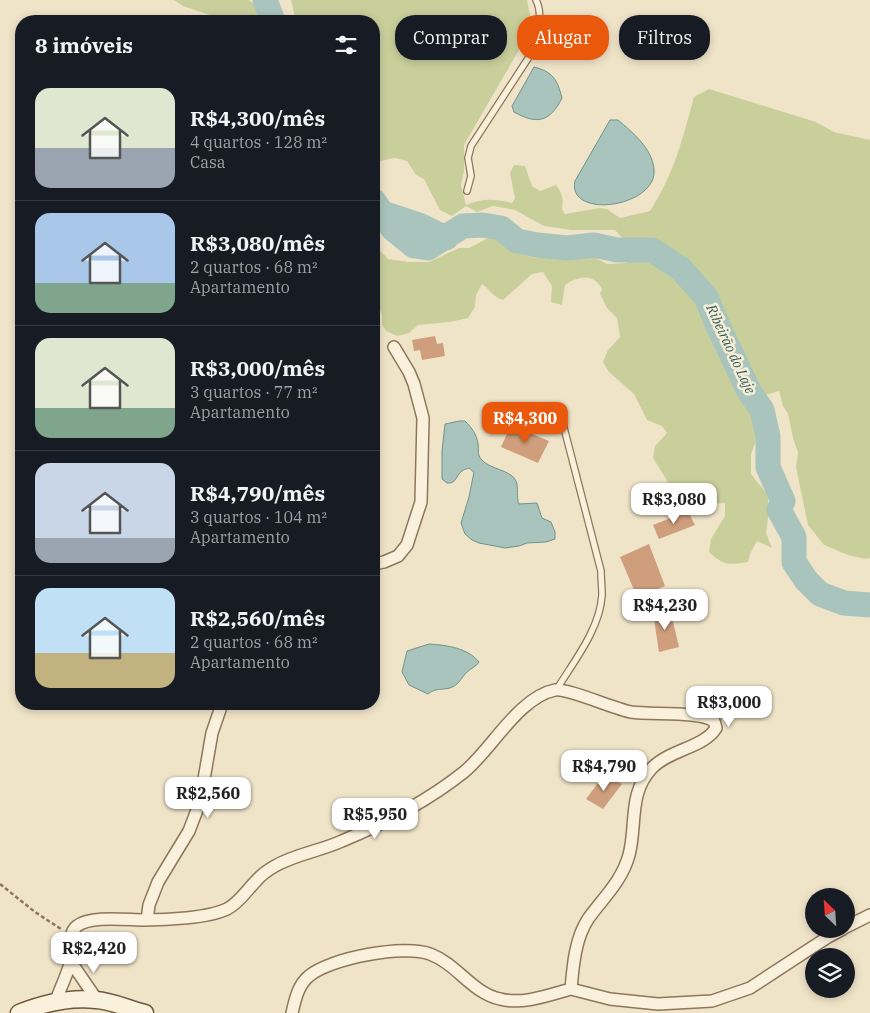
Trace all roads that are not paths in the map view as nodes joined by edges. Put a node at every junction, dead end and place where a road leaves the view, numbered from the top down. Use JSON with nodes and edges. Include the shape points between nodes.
{"nodes":[{"id":1,"x":536,"y":0,"type":"edge"},
{"id":2,"x":467,"y":190,"type":"dead end"},
{"id":3,"x":394,"y":347,"type":"dead end"},
{"id":4,"x":563,"y":424,"type":"dead end"},
{"id":5,"x":380,"y":563,"type":"edge"},
{"id":6,"x":556,"y":690,"type":"junction"},
{"id":7,"x":220,"y":710,"type":"edge"},
{"id":8,"x":870,"y":915,"type":"edge"},
{"id":9,"x":147,"y":920,"type":"junction"},
{"id":10,"x":855,"y":923,"type":"edge"},
{"id":11,"x":826,"y":938,"type":"edge"},
{"id":12,"x":71,"y":962,"type":"junction"},
{"id":13,"x":571,"y":989,"type":"junction"},
{"id":14,"x":97,"y":1000,"type":"junction"},
{"id":15,"x":56,"y":1001,"type":"junction"},
{"id":16,"x":20,"y":1013,"type":"edge"},
{"id":17,"x":145,"y":1013,"type":"edge"},
{"id":18,"x":292,"y":1013,"type":"edge"}],
"edges":[{"from":1,"to":2,"type":"lane","via":[[540,8],[535,41],[529,57],[471,146],[468,158],[471,176]]},
{"from":3,"to":5,"type":"street","via":[[414,384],[423,418],[421,502],[407,545],[398,556]]},
{"from":4,"to":6,"type":"lane","via":[[601,571],[602,596],[598,616]]},
{"from":6,"to":9,"type":"street","via":[[526,705],[465,771],[382,823],[275,866],[257,879],[229,908],[215,914]]},
{"from":6,"to":13,"type":"street","via":[[630,712],[710,718],[716,725],[714,731],[699,742],[664,757],[640,786],[629,854],[612,890],[588,920],[578,942]]},
{"from":7,"to":9,"type":"street","via":[[212,733],[200,802],[189,831],[158,882]]},
{"from":8,"to":10,"type":"street"},
{"from":9,"to":12,"type":"street","via":[[85,922],[71,935]]},
{"from":11,"to":13,"type":"street","via":[[750,988],[712,1001],[658,1004],[610,999]]},
{"from":12,"to":14,"type":"street"},
{"from":12,"to":15,"type":"street"},
{"from":13,"to":18,"type":"street","via":[[522,1001],[500,1000],[481,991],[447,963],[429,953],[377,953],[324,966],[309,976],[296,997]]},
{"from":14,"to":15,"type":"main road"},
{"from":14,"to":17,"type":"main road"},
{"from":15,"to":16,"type":"main road"}]}
